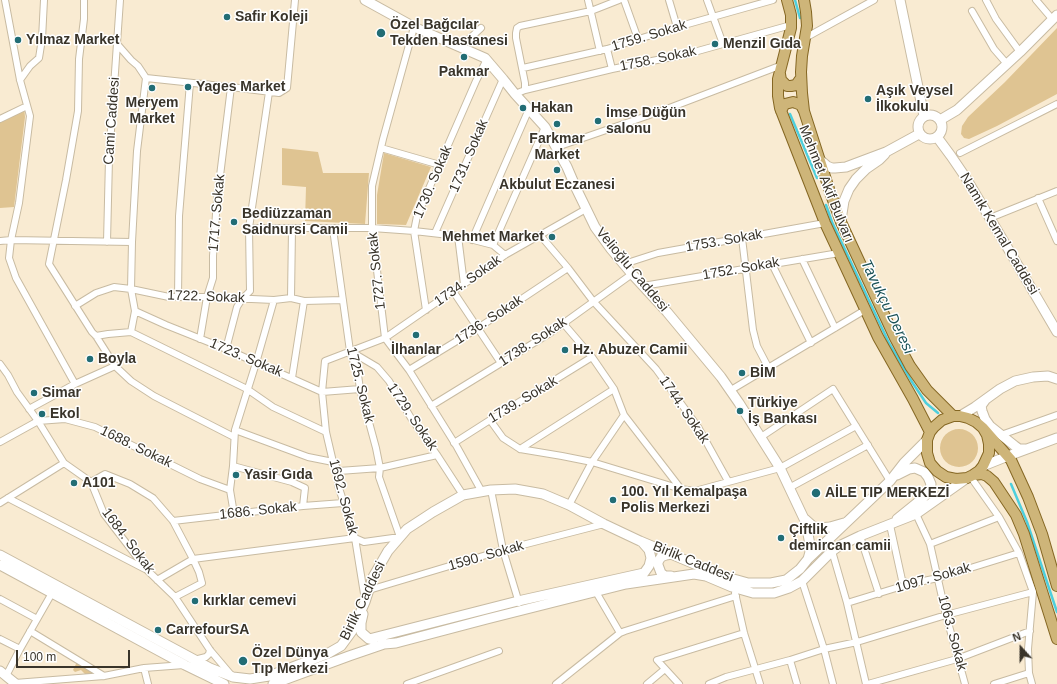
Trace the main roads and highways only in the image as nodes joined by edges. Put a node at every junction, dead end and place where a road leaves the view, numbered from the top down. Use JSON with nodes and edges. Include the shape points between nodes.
{"nodes":[{"id":1,"x":365,"y":0,"type":"edge"},
{"id":2,"x":787,"y":0,"type":"edge"},
{"id":3,"x":804,"y":0,"type":"edge"},
{"id":4,"x":900,"y":0,"type":"edge"},
{"id":5,"x":1055,"y":18,"type":"edge"},
{"id":6,"x":781,"y":70,"type":"junction"},
{"id":7,"x":801,"y":78,"type":"junction"},
{"id":8,"x":781,"y":111,"type":"junction"},
{"id":9,"x":804,"y":111,"type":"junction"},
{"id":10,"x":924,"y":116,"type":"junction"},
{"id":11,"x":940,"y":120,"type":"junction"},
{"id":12,"x":920,"y":134,"type":"junction"},
{"id":13,"x":937,"y":137,"type":"junction"},
{"id":14,"x":886,"y":152,"type":"junction"},
{"id":15,"x":819,"y":159,"type":"junction"},
{"id":16,"x":840,"y":222,"type":"junction"},
{"id":17,"x":1057,"y":332,"type":"edge"},
{"id":18,"x":1054,"y":376,"type":"edge"},
{"id":19,"x":989,"y":397,"type":"junction"},
{"id":20,"x":956,"y":416,"type":"junction"},
{"id":21,"x":982,"y":428,"type":"junction"},
{"id":22,"x":929,"y":436,"type":"junction"},
{"id":23,"x":1057,"y":438,"type":"edge"},
{"id":24,"x":1025,"y":449,"type":"junction"},
{"id":25,"x":1008,"y":456,"type":"junction"},
{"id":26,"x":983,"y":466,"type":"junction"},
{"id":27,"x":970,"y":476,"type":"junction"},
{"id":28,"x":890,"y":481,"type":"junction"},
{"id":29,"x":804,"y":518,"type":"junction"},
{"id":30,"x":846,"y":522,"type":"junction"},
{"id":31,"x":890,"y":525,"type":"junction"},
{"id":32,"x":640,"y":541,"type":"junction"},
{"id":33,"x":672,"y":554,"type":"junction"},
{"id":34,"x":0,"y":555,"type":"edge"},
{"id":35,"x":808,"y":559,"type":"junction"},
{"id":36,"x":0,"y":565,"type":"edge"},
{"id":37,"x":676,"y":576,"type":"junction"},
{"id":38,"x":1057,"y":586,"type":"edge"},
{"id":39,"x":365,"y":602,"type":"junction"},
{"id":40,"x":369,"y":639,"type":"junction"},
{"id":41,"x":1057,"y":639,"type":"edge"},
{"id":42,"x":384,"y":644,"type":"junction"},
{"id":43,"x":3,"y":673,"type":"edge"},
{"id":44,"x":290,"y":681,"type":"edge"},
{"id":45,"x":16,"y":684,"type":"edge"},
{"id":46,"x":224,"y":684,"type":"edge"},
{"id":47,"x":273,"y":684,"type":"edge"}],
"edges":[{"from":1,"to":29,"type":"main road","name":"Velioğlu Caddesi","via":[[414,27],[485,58],[545,127],[595,227],[721,377],[780,468]]},
{"from":2,"to":6,"type":"main road","name":"Mehmet Akif Bulvarı","via":[[791,28]]},
{"from":3,"to":7,"type":"main road","name":"Mehmet Akif Bulvarı","via":[[808,20]]},
{"from":4,"to":10,"type":"main road"},
{"from":5,"to":11,"type":"main road","via":[[957,110]]},
{"from":6,"to":7,"type":"main road","via":[[780,80],[786,86],[796,85]]},
{"from":6,"to":8,"type":"main road","name":"Mehmet Akif Bulvarı","via":[[778,79]]},
{"from":7,"to":9,"type":"main road","name":"Mehmet Akif Bulvarı"},
{"from":8,"to":9,"type":"main road","via":[[785,104],[792,102],[801,106]]},
{"from":8,"to":22,"type":"main road","name":"Mehmet Akif Bulvarı","via":[[825,223],[878,337],[913,399]]},
{"from":9,"to":15,"type":"main road","name":"Mehmet Akif Bulvarı"},
{"from":10,"to":11,"type":"main road","via":[[934,115]]},
{"from":10,"to":12,"type":"main road","via":[[917,128]]},
{"from":11,"to":13,"type":"main road","via":[[942,127]]},
{"from":12,"to":13,"type":"main road","via":[[926,139]]},
{"from":12,"to":14,"type":"main road"},
{"from":13,"to":17,"type":"main road","name":"Namık Kemal Caddesi","via":[[956,154],[990,218]]},
{"from":14,"to":15,"type":"main road","via":[[846,167],[827,166]]},
{"from":14,"to":16,"type":"main road","via":[[856,179],[849,189]]},
{"from":15,"to":16,"type":"main road","name":"Mehmet Akif Bulvarı"},
{"from":16,"to":20,"type":"main road","name":"Mehmet Akif Bulvarı","via":[[910,366],[927,390]]},
{"from":18,"to":19,"type":"main road","via":[[1015,381]]},
{"from":19,"to":20,"type":"main road"},
{"from":19,"to":24,"type":"main road","via":[[981,406],[990,426],[1019,449]]},
{"from":20,"to":21,"type":"main road","via":[[968,418]]},
{"from":20,"to":22,"type":"main road","via":[[942,420]]},
{"from":21,"to":25,"type":"main road"},
{"from":21,"to":26,"type":"main road","via":[[989,444],[989,453]]},
{"from":22,"to":27,"type":"main road","via":[[927,453],[930,463],[937,471],[946,477],[956,479]]},
{"from":22,"to":28,"type":"main road","name":"Birlik Caddesi"},
{"from":23,"to":24,"type":"main road"},
{"from":24,"to":25,"type":"main road"},
{"from":25,"to":26,"type":"main road"},
{"from":25,"to":38,"type":"main road","via":[[1042,534]]},
{"from":26,"to":27,"type":"main road"},
{"from":27,"to":31,"type":"main road","name":"Birlik Caddesi","via":[[916,514]]},
{"from":27,"to":41,"type":"main road","via":[[987,476],[994,482],[1016,515]]},
{"from":28,"to":30,"type":"main road","name":"Birlik Caddesi"},
{"from":28,"to":31,"type":"main road","via":[[899,474],[915,468],[924,472],[931,484],[923,498]]},
{"from":29,"to":30,"type":"main road","via":[[819,528]]},
{"from":29,"to":35,"type":"main road","name":"Velioğlu Caddesi","via":[[810,545]]},
{"from":30,"to":35,"type":"main road","name":"Birlik Caddesi"},
{"from":31,"to":37,"type":"main road","name":"Birlik Caddesi","via":[[840,546],[802,581],[774,593],[734,591],[706,576]]},
{"from":32,"to":33,"type":"main road","name":"Birlik Caddesi"},
{"from":32,"to":39,"type":"main road","name":"Birlik Caddesi","via":[[543,494],[515,489],[463,495],[407,529],[388,551],[373,577]]},
{"from":32,"to":40,"type":"main road","via":[[649,550],[651,558],[644,573],[518,601]]},
{"from":33,"to":35,"type":"main road","name":"Birlik Caddesi","via":[[723,576],[748,583],[770,584],[786,580]]},
{"from":33,"to":37,"type":"main road","via":[[661,557],[658,562],[659,571],[663,575]]},
{"from":34,"to":39,"type":"main road","name":"Birlik Caddesi","via":[[210,668],[250,680],[269,676],[341,646]]},
{"from":36,"to":46,"type":"main road"},
{"from":37,"to":42,"type":"main road","name":"Birlik Caddesi","via":[[626,584]]},
{"from":39,"to":40,"type":"main road","via":[[361,629]]},
{"from":40,"to":42,"type":"main road"},
{"from":42,"to":44,"type":"main road","name":"Birlik Caddesi"},
{"from":43,"to":45,"type":"main road"},
{"from":44,"to":47,"type":"main road","name":"Birlik Caddesi"}]}
